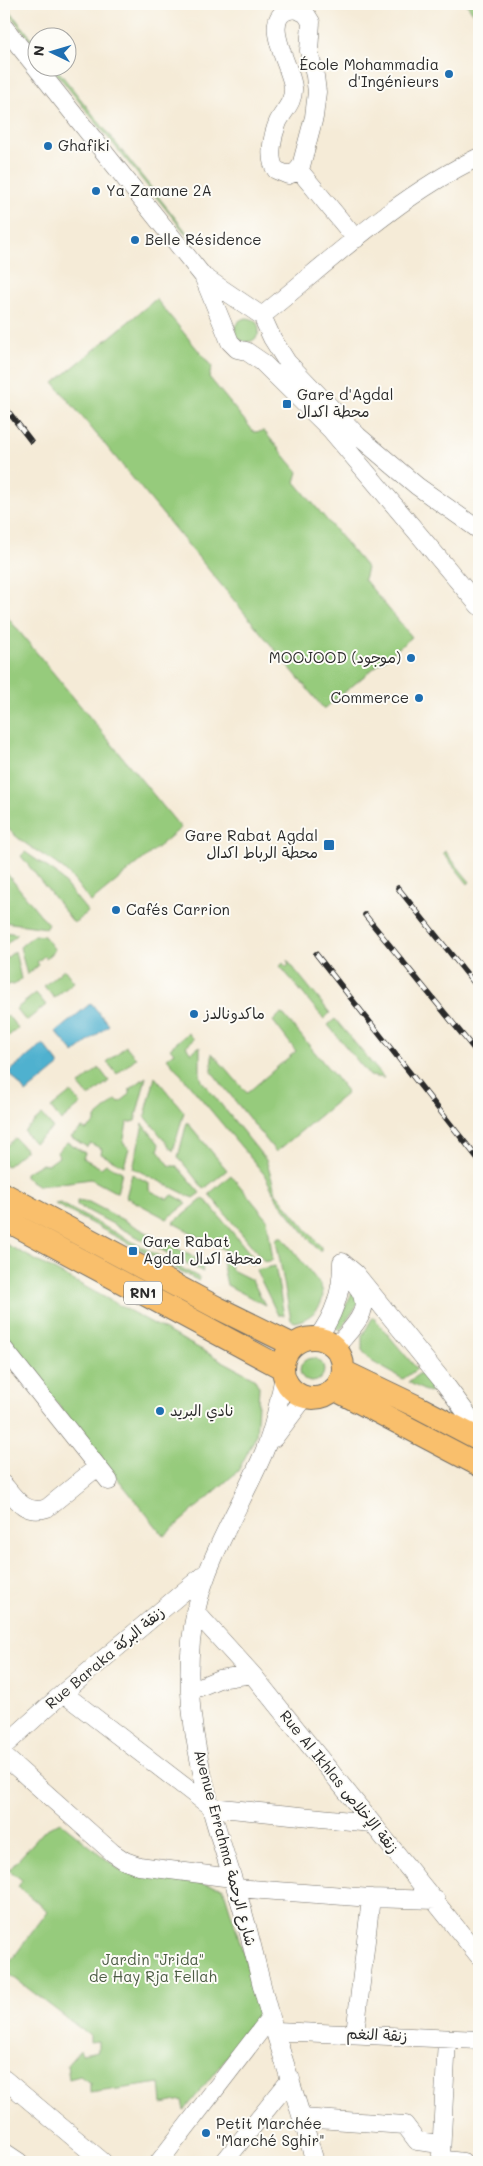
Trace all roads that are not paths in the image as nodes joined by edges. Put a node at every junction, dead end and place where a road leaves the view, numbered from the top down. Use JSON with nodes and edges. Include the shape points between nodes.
{"nodes":[{"id":1,"x":4,"y":27,"type":"edge"},
{"id":2,"x":293,"y":84,"type":"junction"},
{"id":3,"x":317,"y":84,"type":"junction"},
{"id":4,"x":479,"y":157,"type":"edge"},
{"id":5,"x":299,"y":170,"type":"junction"},
{"id":6,"x":356,"y":239,"type":"junction"},
{"id":7,"x":203,"y":276,"type":"junction"},
{"id":8,"x":261,"y":319,"type":"junction"},
{"id":9,"x":227,"y":332,"type":"junction"},
{"id":10,"x":246,"y":351,"type":"junction"},
{"id":11,"x":479,"y":530,"type":"edge"},
{"id":12,"x":479,"y":606,"type":"edge"},
{"id":13,"x":4,"y":1194,"type":"edge"},
{"id":14,"x":4,"y":1219,"type":"edge"},
{"id":15,"x":342,"y":1262,"type":"junction"},
{"id":16,"x":326,"y":1343,"type":"junction"},
{"id":17,"x":293,"y":1345,"type":"junction"},
{"id":18,"x":4,"y":1349,"type":"edge"},
{"id":19,"x":283,"y":1372,"type":"junction"},
{"id":20,"x":339,"y":1380,"type":"junction"},
{"id":21,"x":305,"y":1397,"type":"junction"},
{"id":22,"x":479,"y":1430,"type":"edge"},
{"id":23,"x":479,"y":1439,"type":"edge"},
{"id":24,"x":265,"y":1450,"type":"junction"},
{"id":25,"x":479,"y":1465,"type":"edge"},
{"id":26,"x":96,"y":1468,"type":"junction"},
{"id":27,"x":108,"y":1481,"type":"dead end"},
{"id":28,"x":4,"y":1484,"type":"edge"},
{"id":29,"x":208,"y":1572,"type":"junction"},
{"id":30,"x":196,"y":1611,"type":"junction"},
{"id":31,"x":252,"y":1674,"type":"junction"},
{"id":32,"x":190,"y":1691,"type":"junction"},
{"id":33,"x":63,"y":1693,"type":"junction"},
{"id":34,"x":4,"y":1746,"type":"edge"},
{"id":35,"x":4,"y":1756,"type":"edge"},
{"id":36,"x":211,"y":1807,"type":"junction"},
{"id":37,"x":371,"y":1823,"type":"junction"},
{"id":38,"x":234,"y":1883,"type":"junction"},
{"id":39,"x":371,"y":1898,"type":"junction"},
{"id":40,"x":436,"y":1900,"type":"junction"},
{"id":41,"x":479,"y":1956,"type":"edge"},
{"id":42,"x":273,"y":2024,"type":"junction"},
{"id":43,"x":356,"y":2034,"type":"junction"},
{"id":44,"x":447,"y":2039,"type":"junction"},
{"id":45,"x":479,"y":2040,"type":"edge"},
{"id":46,"x":4,"y":2080,"type":"edge"},
{"id":47,"x":291,"y":2080,"type":"junction"},
{"id":48,"x":302,"y":2118,"type":"junction"},
{"id":49,"x":440,"y":2144,"type":"junction"},
{"id":50,"x":4,"y":2152,"type":"edge"},
{"id":51,"x":93,"y":2159,"type":"edge"},
{"id":52,"x":19,"y":2162,"type":"edge"},
{"id":53,"x":159,"y":2162,"type":"edge"},
{"id":54,"x":224,"y":2162,"type":"edge"},
{"id":55,"x":315,"y":2162,"type":"edge"},
{"id":56,"x":463,"y":2162,"type":"edge"}],
"edges":[{"from":1,"to":7,"type":"street"},
{"from":2,"to":3,"type":"street"},
{"from":2,"to":3,"type":"street","via":[[277,33],[282,15],[296,9],[306,14],[311,22],[309,52]]},
{"from":2,"to":5,"type":"street","via":[[291,103],[276,126],[272,163],[283,175]]},
{"from":3,"to":5,"type":"street","via":[[316,109]]},
{"from":4,"to":6,"type":"street","via":[[418,192]]},
{"from":5,"to":6,"type":"street"},
{"from":6,"to":8,"type":"street"},
{"from":7,"to":8,"type":"street"},
{"from":7,"to":9,"type":"street"},
{"from":8,"to":9,"type":"street","via":[[241,311],[229,322]]},
{"from":8,"to":10,"type":"street","via":[[266,339],[260,347]]},
{"from":8,"to":11,"type":"street","via":[[293,370],[341,419],[413,483]]},
{"from":9,"to":10,"type":"street","via":[[233,346]]},
{"from":10,"to":12,"type":"street","via":[[268,367],[346,446]]},
{"from":13,"to":17,"type":"main road","number":"RN1"},
{"from":14,"to":19,"type":"main road","number":"RN1"},
{"from":15,"to":16,"type":"street","via":[[339,1296]]},
{"from":15,"to":16,"type":"street","via":[[364,1295],[365,1304],[359,1317]]},
{"from":15,"to":22,"type":"street","via":[[355,1273],[439,1376]]},
{"from":16,"to":17,"type":"main road","via":[[302,1340]]},
{"from":16,"to":20,"type":"main road","via":[[342,1358]]},
{"from":17,"to":19,"type":"main road","via":[[286,1353]]},
{"from":18,"to":26,"type":"street"},
{"from":19,"to":21,"type":"main road","number":"RN1","via":[[294,1392]]},
{"from":19,"to":24,"type":"street","name":"Avenue Errahma شارع الرحمة","via":[[276,1414]]},
{"from":20,"to":21,"type":"main road","via":[[321,1397]]},
{"from":20,"to":23,"type":"main road","via":[[418,1407]]},
{"from":20,"to":25,"type":"main road"},
{"from":21,"to":24,"type":"street","name":"Avenue Errahma شارع الرحمة"},
{"from":24,"to":29,"type":"street","name":"Avenue Errahma شارع الرحمة"},
{"from":26,"to":27,"type":"street"},
{"from":26,"to":28,"type":"street","via":[[47,1508],[38,1511],[28,1510]]},
{"from":29,"to":30,"type":"street","name":"Avenue Errahma شارع الرحمة"},
{"from":29,"to":33,"type":"street","name":"Rue Baraka زنقة البركة"},
{"from":30,"to":31,"type":"street","name":"Rue Al Ikhlas زنقة الإخلاص"},
{"from":30,"to":32,"type":"street","name":"Avenue Errahma شارع الرحمة"},
{"from":31,"to":32,"type":"street","via":[[219,1679]]},
{"from":31,"to":37,"type":"street","name":"Rue Al Ikhlas زنقة الإخلاص"},
{"from":32,"to":36,"type":"street","name":"Avenue Errahma شارع الرحمة","via":[[200,1764]]},
{"from":33,"to":34,"type":"street","name":"Rue Baraka زنقة البركة"},
{"from":33,"to":36,"type":"street"},
{"from":35,"to":38,"type":"street","via":[[125,1861]]},
{"from":36,"to":37,"type":"street"},
{"from":36,"to":38,"type":"street","name":"Avenue Errahma شارع الرحمة"},
{"from":37,"to":40,"type":"street","name":"Rue Al Ikhlas زنقة الإخلاص"},
{"from":38,"to":39,"type":"street"},
{"from":38,"to":42,"type":"street","name":"Avenue Errahma شارع الرحمة"},
{"from":39,"to":40,"type":"street"},
{"from":39,"to":43,"type":"street"},
{"from":40,"to":41,"type":"street","name":"Rue Al Ikhlas زنقة الإخلاص"},
{"from":42,"to":43,"type":"street","name":"زنقة النغم"},
{"from":42,"to":47,"type":"street","name":"Avenue Errahma شارع الرحمة"},
{"from":42,"to":53,"type":"street"},
{"from":43,"to":44,"type":"street","name":"زنقة النغم"},
{"from":44,"to":45,"type":"street","name":"زنقة النغم"},
{"from":44,"to":49,"type":"street"},
{"from":46,"to":51,"type":"street"},
{"from":47,"to":48,"type":"street","name":"Avenue Errahma شارع الرحمة"},
{"from":47,"to":54,"type":"street"},
{"from":48,"to":49,"type":"street","via":[[405,2125],[417,2141]]},
{"from":48,"to":55,"type":"street","name":"Avenue Errahma شارع الرحمة"},
{"from":49,"to":56,"type":"street","via":[[442,2158]]},
{"from":50,"to":52,"type":"street"}]}
